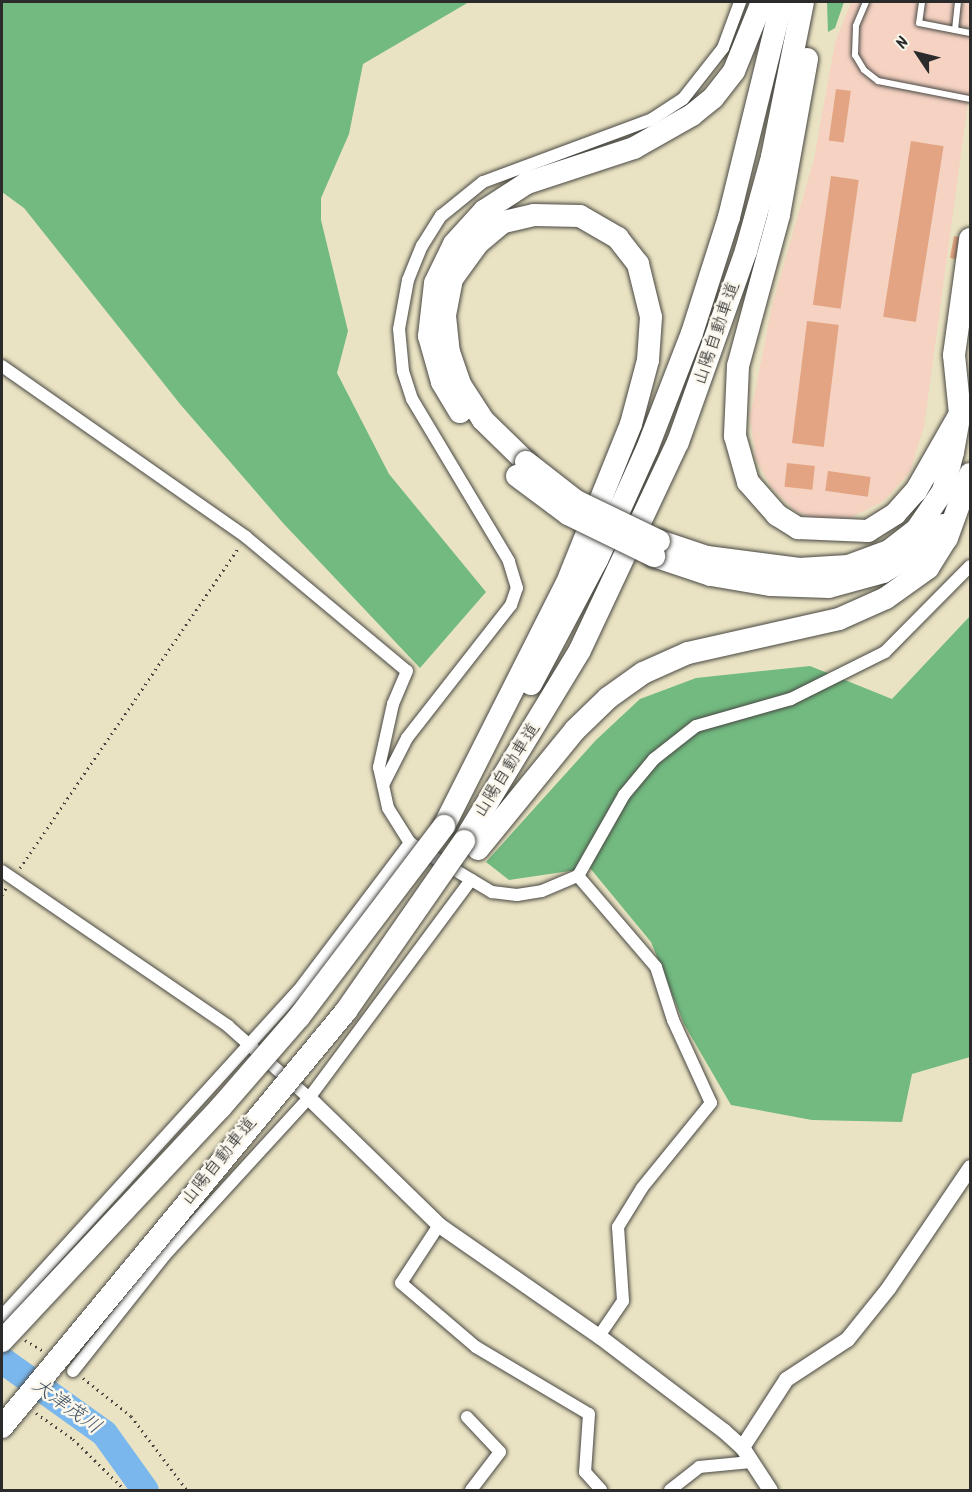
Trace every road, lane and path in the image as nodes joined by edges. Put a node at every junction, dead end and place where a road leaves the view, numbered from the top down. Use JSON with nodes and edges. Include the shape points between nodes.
{"nodes":[{"id":1,"x":740,"y":2,"type":"edge"},
{"id":2,"x":762,"y":2,"type":"edge"},
{"id":3,"x":782,"y":2,"type":"edge"},
{"id":4,"x":803,"y":2,"type":"edge"},
{"id":5,"x":817,"y":2,"type":"edge"},
{"id":6,"x":866,"y":2,"type":"edge"},
{"id":7,"x":922,"y":2,"type":"edge"},
{"id":8,"x":958,"y":2,"type":"edge"},
{"id":9,"x":955,"y":30,"type":"junction"},
{"id":10,"x":970,"y":33,"type":"edge"},
{"id":11,"x":970,"y":99,"type":"edge"},
{"id":12,"x":970,"y":239,"type":"edge"},
{"id":13,"x":2,"y":366,"type":"edge"},
{"id":14,"x":960,"y":414,"type":"junction"},
{"id":15,"x":521,"y":469,"type":"junction"},
{"id":16,"x":970,"y":474,"type":"edge"},
{"id":17,"x":961,"y":507,"type":"junction"},
{"id":18,"x":246,"y":537,"type":"junction"},
{"id":19,"x":657,"y":548,"type":"junction"},
{"id":20,"x":970,"y":566,"type":"edge"},
{"id":21,"x":383,"y":785,"type":"junction"},
{"id":22,"x":444,"y":826,"type":"junction"},
{"id":23,"x":410,"y":843,"type":"junction"},
{"id":24,"x":471,"y":845,"type":"junction"},
{"id":25,"x":2,"y":871,"type":"edge"},
{"id":26,"x":578,"y":876,"type":"junction"},
{"id":27,"x":13,"y":879,"type":"junction"},
{"id":28,"x":471,"y":880,"type":"junction"},
{"id":29,"x":2,"y":895,"type":"edge"},
{"id":30,"x":250,"y":1044,"type":"junction"},
{"id":31,"x":309,"y":1098,"type":"junction"},
{"id":32,"x":970,"y":1167,"type":"edge"},
{"id":33,"x":439,"y":1225,"type":"junction"},
{"id":34,"x":2,"y":1316,"type":"edge"},
{"id":35,"x":600,"y":1336,"type":"junction"},
{"id":36,"x":10,"y":1339,"type":"edge"},
{"id":37,"x":46,"y":1354,"type":"dead end"},
{"id":38,"x":73,"y":1371,"type":"joint"},
{"id":39,"x":27,"y":1407,"type":"dead end"},
{"id":40,"x":467,"y":1417,"type":"dead end"},
{"id":41,"x":2,"y":1427,"type":"edge"},
{"id":42,"x":742,"y":1447,"type":"junction"},
{"id":43,"x":751,"y":1462,"type":"junction"},
{"id":44,"x":595,"y":1488,"type":"edge"},
{"id":45,"x":125,"y":1491,"type":"edge"},
{"id":46,"x":186,"y":1491,"type":"edge"},
{"id":47,"x":471,"y":1491,"type":"edge"},
{"id":48,"x":670,"y":1491,"type":"edge"},
{"id":49,"x":770,"y":1491,"type":"edge"}],
"edges":[{"from":1,"to":21,"type":"street","via":[[723,48],[683,99],[651,119],[483,182],[441,216],[422,246],[408,280],[399,328],[403,371],[412,399],[509,561],[517,588],[511,605],[407,738]]},
{"from":2,"to":15,"type":"highway","via":[[734,71],[713,98],[692,115],[634,148],[527,183],[484,211],[454,243],[435,283],[429,336],[442,382],[469,428]]},
{"from":3,"to":22,"type":"highway","name":"山陽自動車道","via":[[729,217],[692,333],[647,449],[551,650]]},
{"from":4,"to":24,"type":"highway","name":"山陽自動車道","via":[[771,157],[746,251],[678,442],[616,581]]},
{"from":5,"to":14,"type":"highway","via":[[779,215],[738,366],[735,409],[740,461],[759,498],[798,528],[868,531],[895,514],[916,491]]},
{"from":6,"to":11,"type":"lane","via":[[856,26],[855,55],[864,70],[878,81]]},
{"from":7,"to":9,"type":"lane","via":[[919,23]]},
{"from":8,"to":9,"type":"lane"},
{"from":9,"to":10,"type":"lane"},
{"from":12,"to":14,"type":"highway","via":[[954,355]]},
{"from":13,"to":18,"type":"street"},
{"from":14,"to":19,"type":"highway","via":[[943,490],[917,529],[890,551],[848,566],[799,569]]},
{"from":15,"to":19,"type":"highway","bridge":true},
{"from":15,"to":22,"type":"highway","via":[[461,386],[449,352],[445,316],[452,279],[478,243],[503,222],[534,214],[580,216],[618,238],[638,264],[651,317],[648,360],[631,424],[566,585]]},
{"from":16,"to":17,"type":"highway"},
{"from":17,"to":19,"type":"highway","via":[[912,555],[883,572],[829,587],[771,585],[721,576]]},
{"from":17,"to":24,"type":"highway","via":[[927,568],[886,598],[839,619],[698,650],[643,673],[608,698],[575,730]]},
{"from":18,"to":21,"type":"street","via":[[407,671],[385,732],[380,766]]},
{"from":18,"to":27,"type":"path"},
{"from":20,"to":26,"type":"street","via":[[885,652],[791,699],[696,726],[654,759],[624,795]]},
{"from":21,"to":23,"type":"street","via":[[388,808]]},
{"from":22,"to":36,"type":"highway","name":"山陽自動車道","bridge":true,"via":[[299,1017]]},
{"from":23,"to":28,"type":"street"},
{"from":23,"to":30,"type":"street","via":[[343,936]]},
{"from":24,"to":41,"type":"highway","name":"山陽自動車道","bridge":true,"via":[[345,1011]]},
{"from":25,"to":27,"type":"street"},
{"from":26,"to":28,"type":"street","via":[[542,891],[517,895],[492,892]]},
{"from":26,"to":35,"type":"street","via":[[656,967],[674,1020],[711,1103],[626,1210],[618,1227],[622,1301]]},
{"from":27,"to":29,"type":"path"},
{"from":27,"to":30,"type":"street"},
{"from":28,"to":31,"type":"street"},
{"from":30,"to":31,"type":"street"},
{"from":30,"to":34,"type":"street"},
{"from":31,"to":33,"type":"street"},
{"from":31,"to":38,"type":"street","via":[[164,1256]]},
{"from":32,"to":42,"type":"street","via":[[848,1340],[786,1379]]},
{"from":33,"to":35,"type":"street"},
{"from":33,"to":44,"type":"street","via":[[401,1283],[476,1347],[589,1414],[585,1472]]},
{"from":35,"to":42,"type":"street"},
{"from":36,"to":37,"type":"path"},
{"from":38,"to":46,"type":"path","via":[[131,1416]]},
{"from":39,"to":45,"type":"path","via":[[73,1439]]},
{"from":40,"to":47,"type":"street","via":[[500,1452]]},
{"from":42,"to":43,"type":"street"},
{"from":43,"to":48,"type":"street","via":[[699,1467]]},
{"from":43,"to":49,"type":"street"}]}
